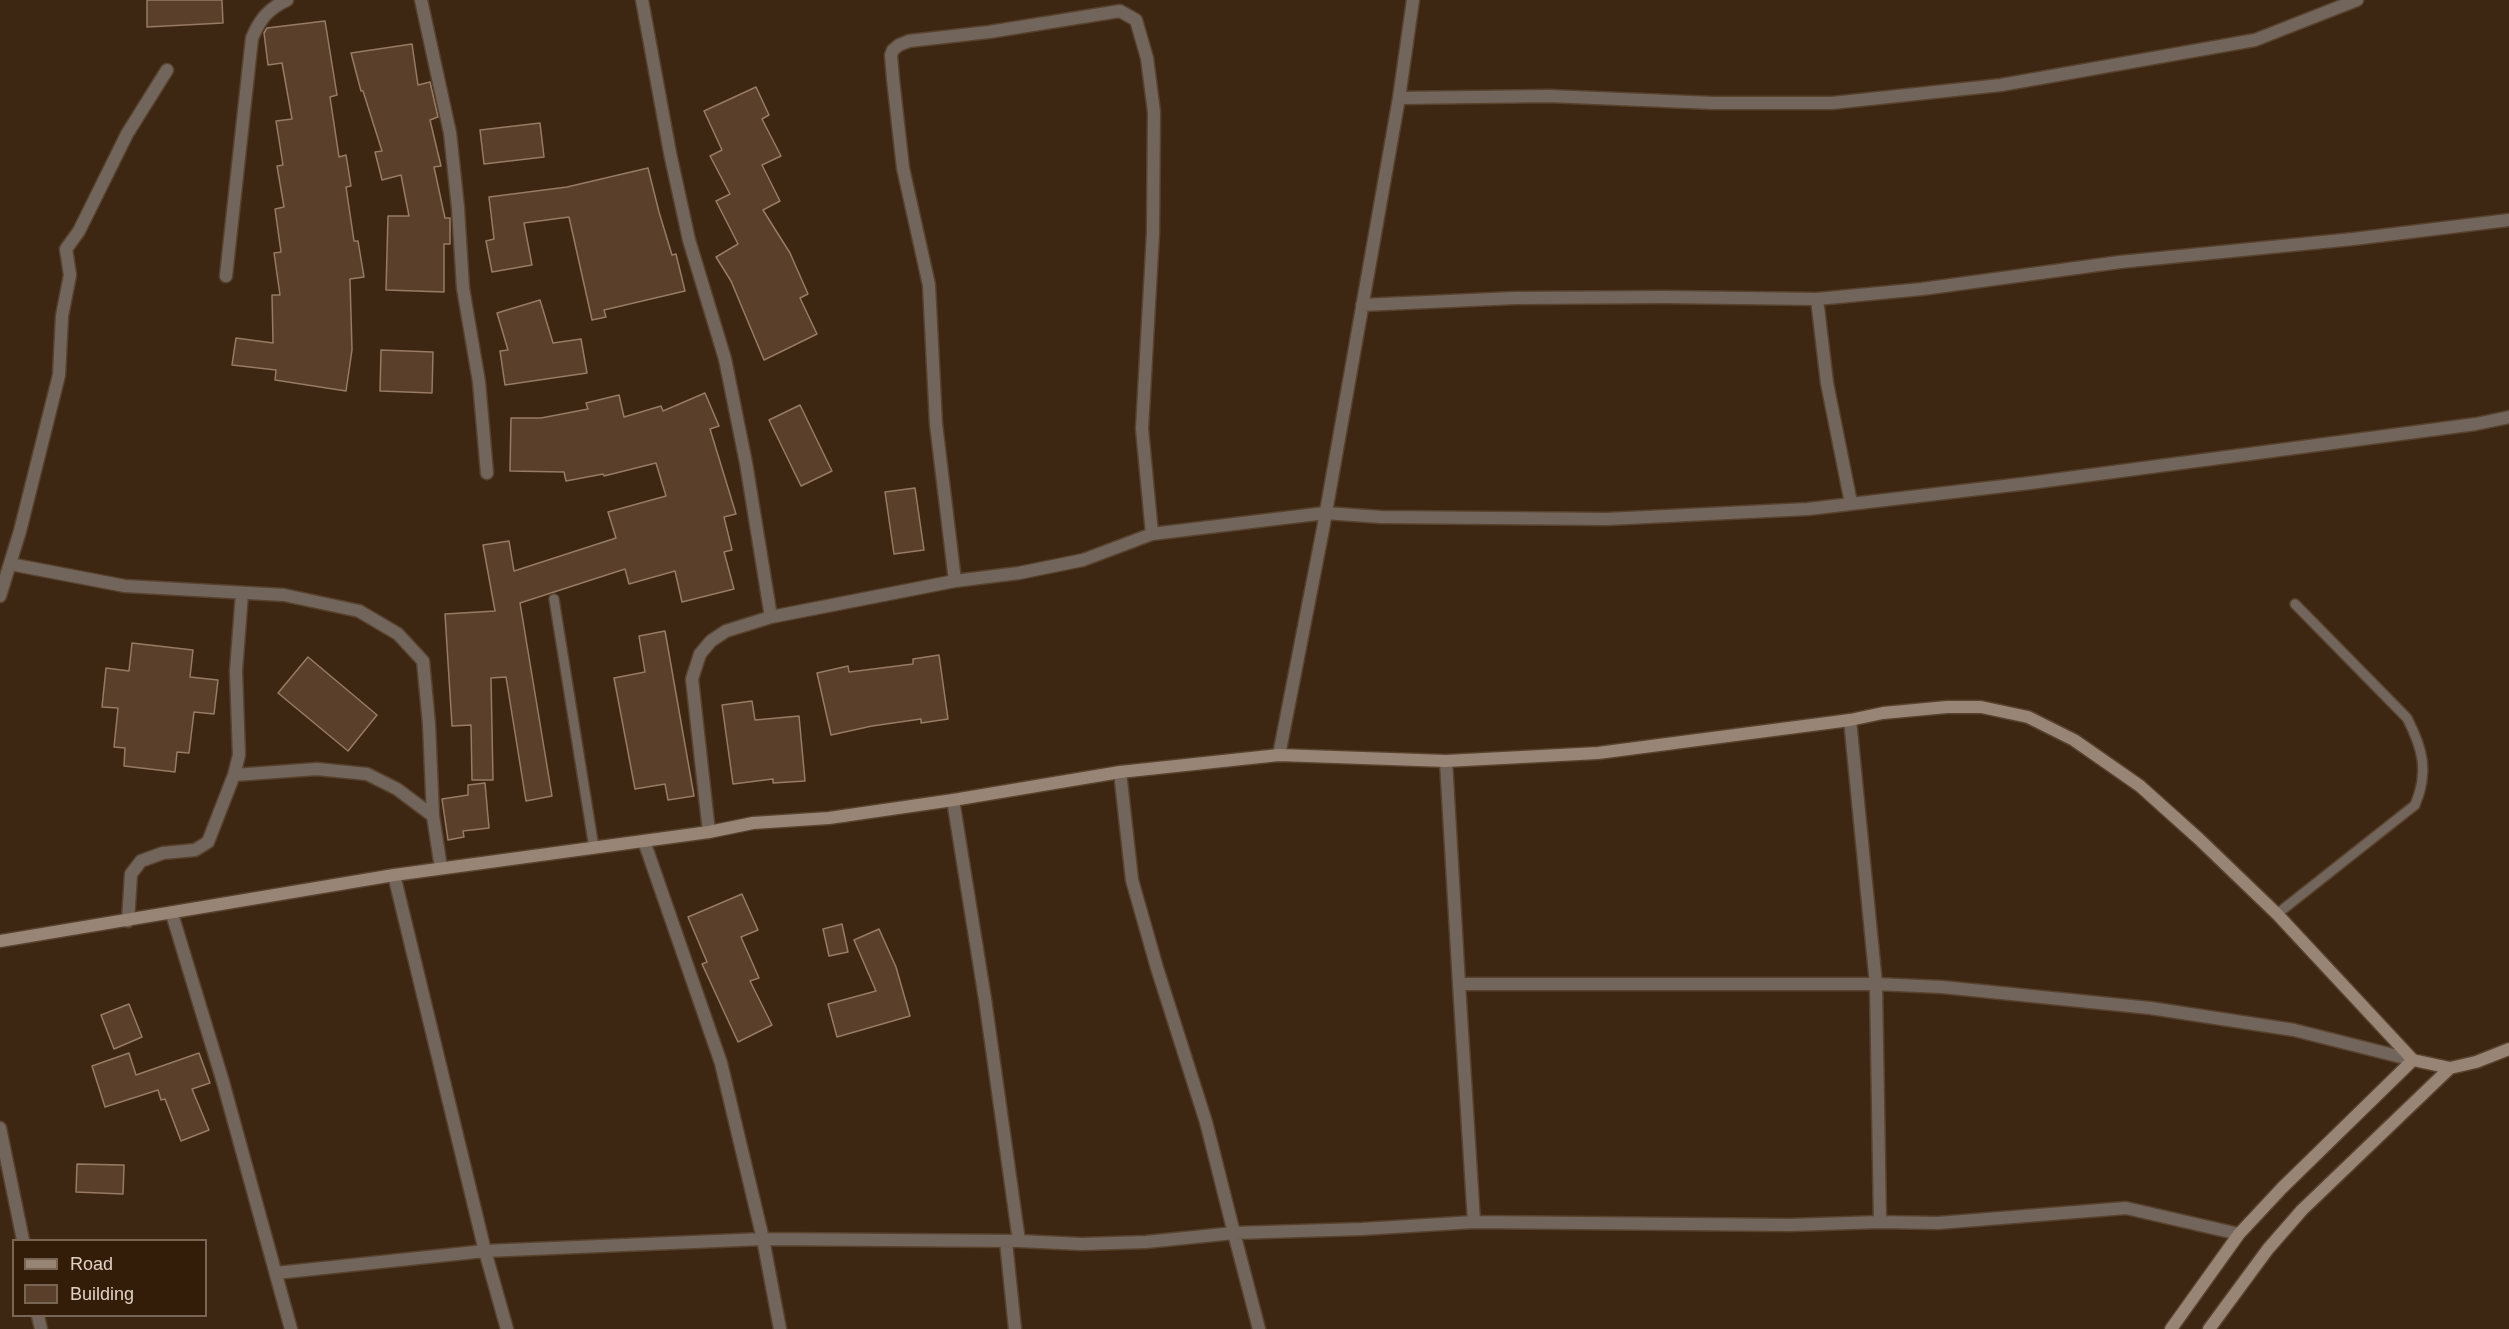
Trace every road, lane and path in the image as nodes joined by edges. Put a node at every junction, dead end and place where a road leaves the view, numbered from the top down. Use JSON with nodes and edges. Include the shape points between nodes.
{"nodes":[{"id":1,"x":287,"y":0,"type":"edge"},
{"id":2,"x":421,"y":0,"type":"edge"},
{"id":3,"x":642,"y":0,"type":"edge"},
{"id":4,"x":1413,"y":0,"type":"edge"},
{"id":5,"x":2357,"y":0,"type":"edge"},
{"id":6,"x":167,"y":70,"type":"dead end"},
{"id":7,"x":1399,"y":98,"type":"junction"},
{"id":8,"x":2509,"y":220,"type":"edge"},
{"id":9,"x":226,"y":276,"type":"dead end"},
{"id":10,"x":1817,"y":300,"type":"junction"},
{"id":11,"x":1362,"y":305,"type":"junction"},
{"id":12,"x":2509,"y":417,"type":"edge"},
{"id":13,"x":487,"y":473,"type":"dead end"},
{"id":14,"x":1851,"y":503,"type":"junction"},
{"id":15,"x":1325,"y":513,"type":"junction"},
{"id":16,"x":1152,"y":534,"type":"junction"},
{"id":17,"x":10,"y":564,"type":"junction"},
{"id":18,"x":955,"y":581,"type":"junction"},
{"id":19,"x":242,"y":593,"type":"junction"},
{"id":20,"x":0,"y":596,"type":"edge"},
{"id":21,"x":554,"y":598,"type":"dead end"},
{"id":22,"x":2295,"y":604,"type":"dead end"},
{"id":23,"x":771,"y":618,"type":"junction"},
{"id":24,"x":1850,"y":720,"type":"junction"},
{"id":25,"x":1279,"y":755,"type":"junction"},
{"id":26,"x":1446,"y":761,"type":"junction"},
{"id":27,"x":1120,"y":772,"type":"junction"},
{"id":28,"x":234,"y":775,"type":"junction"},
{"id":29,"x":953,"y":800,"type":"junction"},
{"id":30,"x":433,"y":816,"type":"junction"},
{"id":31,"x":709,"y":832,"type":"junction"},
{"id":32,"x":645,"y":840,"type":"junction"},
{"id":33,"x":594,"y":848,"type":"junction"},
{"id":34,"x":441,"y":868,"type":"junction"},
{"id":35,"x":394,"y":875,"type":"junction"},
{"id":36,"x":172,"y":914,"type":"junction"},
{"id":37,"x":2277,"y":914,"type":"junction"},
{"id":38,"x":128,"y":921,"type":"junction"},
{"id":39,"x":0,"y":941,"type":"edge"},
{"id":40,"x":1459,"y":984,"type":"junction"},
{"id":41,"x":1876,"y":984,"type":"junction"},
{"id":42,"x":2509,"y":1049,"type":"edge"},
{"id":43,"x":2413,"y":1060,"type":"junction"},
{"id":44,"x":2450,"y":1068,"type":"junction"},
{"id":45,"x":0,"y":1128,"type":"edge"},
{"id":46,"x":1474,"y":1222,"type":"junction"},
{"id":47,"x":1880,"y":1222,"type":"junction"},
{"id":48,"x":1234,"y":1233,"type":"junction"},
{"id":49,"x":2239,"y":1234,"type":"junction"},
{"id":50,"x":23,"y":1239,"type":"edge"},
{"id":51,"x":764,"y":1239,"type":"junction"},
{"id":52,"x":1013,"y":1242,"type":"junction"},
{"id":53,"x":485,"y":1251,"type":"junction"},
{"id":54,"x":276,"y":1273,"type":"junction"},
{"id":55,"x":291,"y":1329,"type":"edge"},
{"id":56,"x":507,"y":1329,"type":"edge"},
{"id":57,"x":780,"y":1329,"type":"edge"},
{"id":58,"x":1016,"y":1329,"type":"edge"},
{"id":59,"x":1259,"y":1329,"type":"edge"},
{"id":60,"x":2171,"y":1329,"type":"edge"},
{"id":61,"x":2209,"y":1329,"type":"edge"}],
"edges":[{"from":1,"to":9,"type":"street","via":[[272,7],[260,20],[252,38]]},
{"from":2,"to":13,"type":"street","via":[[450,133],[463,288]]},
{"from":3,"to":23,"type":"street","via":[[688,240],[725,359]]},
{"from":4,"to":7,"type":"street"},
{"from":5,"to":7,"type":"street","via":[[2255,40],[2001,85],[1832,103],[1713,104],[1549,96]]},
{"from":6,"to":17,"type":"street","via":[[127,134],[79,231],[66,249],[70,275],[62,316],[59,375]]},
{"from":7,"to":11,"type":"street"},
{"from":8,"to":10,"type":"street"},
{"from":10,"to":11,"type":"street","via":[[1526,297]]},
{"from":10,"to":14,"type":"street","via":[[1827,383]]},
{"from":11,"to":15,"type":"street"},
{"from":12,"to":14,"type":"street","via":[[2030,483]]},
{"from":14,"to":15,"type":"street","via":[[1607,519],[1381,518]]},
{"from":15,"to":16,"type":"street"},
{"from":15,"to":25,"type":"street"},
{"from":16,"to":18,"type":"street","via":[[1083,560]]},
{"from":16,"to":18,"type":"street","via":[[1142,429],[1155,112],[1147,58],[1136,21],[1120,11],[909,41],[893,50],[892,67],[903,168],[929,285],[936,424]]},
{"from":17,"to":19,"type":"street","via":[[125,586]]},
{"from":17,"to":20,"type":"street"},
{"from":18,"to":23,"type":"street"},
{"from":19,"to":28,"type":"street","via":[[236,671],[239,755]]},
{"from":19,"to":30,"type":"street","via":[[284,595],[358,611],[398,634],[423,661]]},
{"from":21,"to":33,"type":"lane"},
{"from":22,"to":37,"type":"lane","via":[[2407,718],[2419,740],[2423,787],[2415,805]]},
{"from":23,"to":31,"type":"street","via":[[726,631],[711,641],[700,654],[692,679]]},
{"from":24,"to":26,"type":"street","via":[[1598,753]]},
{"from":24,"to":37,"type":"street","via":[[1947,707],[1981,707],[2028,717],[2074,740],[2140,786]]},
{"from":24,"to":41,"type":"street"},
{"from":25,"to":26,"type":"street"},
{"from":25,"to":27,"type":"street"},
{"from":26,"to":40,"type":"street"},
{"from":27,"to":29,"type":"street"},
{"from":27,"to":48,"type":"street","via":[[1132,880],[1206,1122]]},
{"from":28,"to":30,"type":"street","via":[[317,769],[367,774],[398,789]]},
{"from":28,"to":38,"type":"street","via":[[208,842],[195,850],[163,853],[141,861],[131,874]]},
{"from":29,"to":31,"type":"street","via":[[829,818],[753,823]]},
{"from":29,"to":52,"type":"street","via":[[985,999]]},
{"from":30,"to":34,"type":"street"},
{"from":31,"to":32,"type":"street"},
{"from":32,"to":33,"type":"street"},
{"from":32,"to":51,"type":"street","via":[[721,1063]]},
{"from":33,"to":34,"type":"street"},
{"from":34,"to":35,"type":"street"},
{"from":35,"to":36,"type":"street"},
{"from":35,"to":53,"type":"street"},
{"from":36,"to":38,"type":"street"},
{"from":36,"to":54,"type":"street"},
{"from":37,"to":43,"type":"street"},
{"from":38,"to":39,"type":"street"},
{"from":40,"to":41,"type":"street"},
{"from":40,"to":46,"type":"street"},
{"from":41,"to":43,"type":"street","via":[[1942,987],[2228,1019],[2294,1030]]},
{"from":41,"to":47,"type":"street"},
{"from":42,"to":44,"type":"street"},
{"from":43,"to":44,"type":"street"},
{"from":43,"to":49,"type":"street"},
{"from":44,"to":61,"type":"street","via":[[2302,1210]]},
{"from":45,"to":50,"type":"street"},
{"from":46,"to":47,"type":"street"},
{"from":46,"to":48,"type":"street"},
{"from":47,"to":49,"type":"street","via":[[1938,1223],[2126,1208]]},
{"from":48,"to":52,"type":"street","via":[[1136,1243]]},
{"from":48,"to":59,"type":"street"},
{"from":49,"to":60,"type":"street"},
{"from":51,"to":52,"type":"street"},
{"from":51,"to":53,"type":"street"},
{"from":51,"to":57,"type":"street"},
{"from":52,"to":58,"type":"street"},
{"from":53,"to":54,"type":"street"},
{"from":53,"to":56,"type":"street"},
{"from":54,"to":55,"type":"street"}]}
